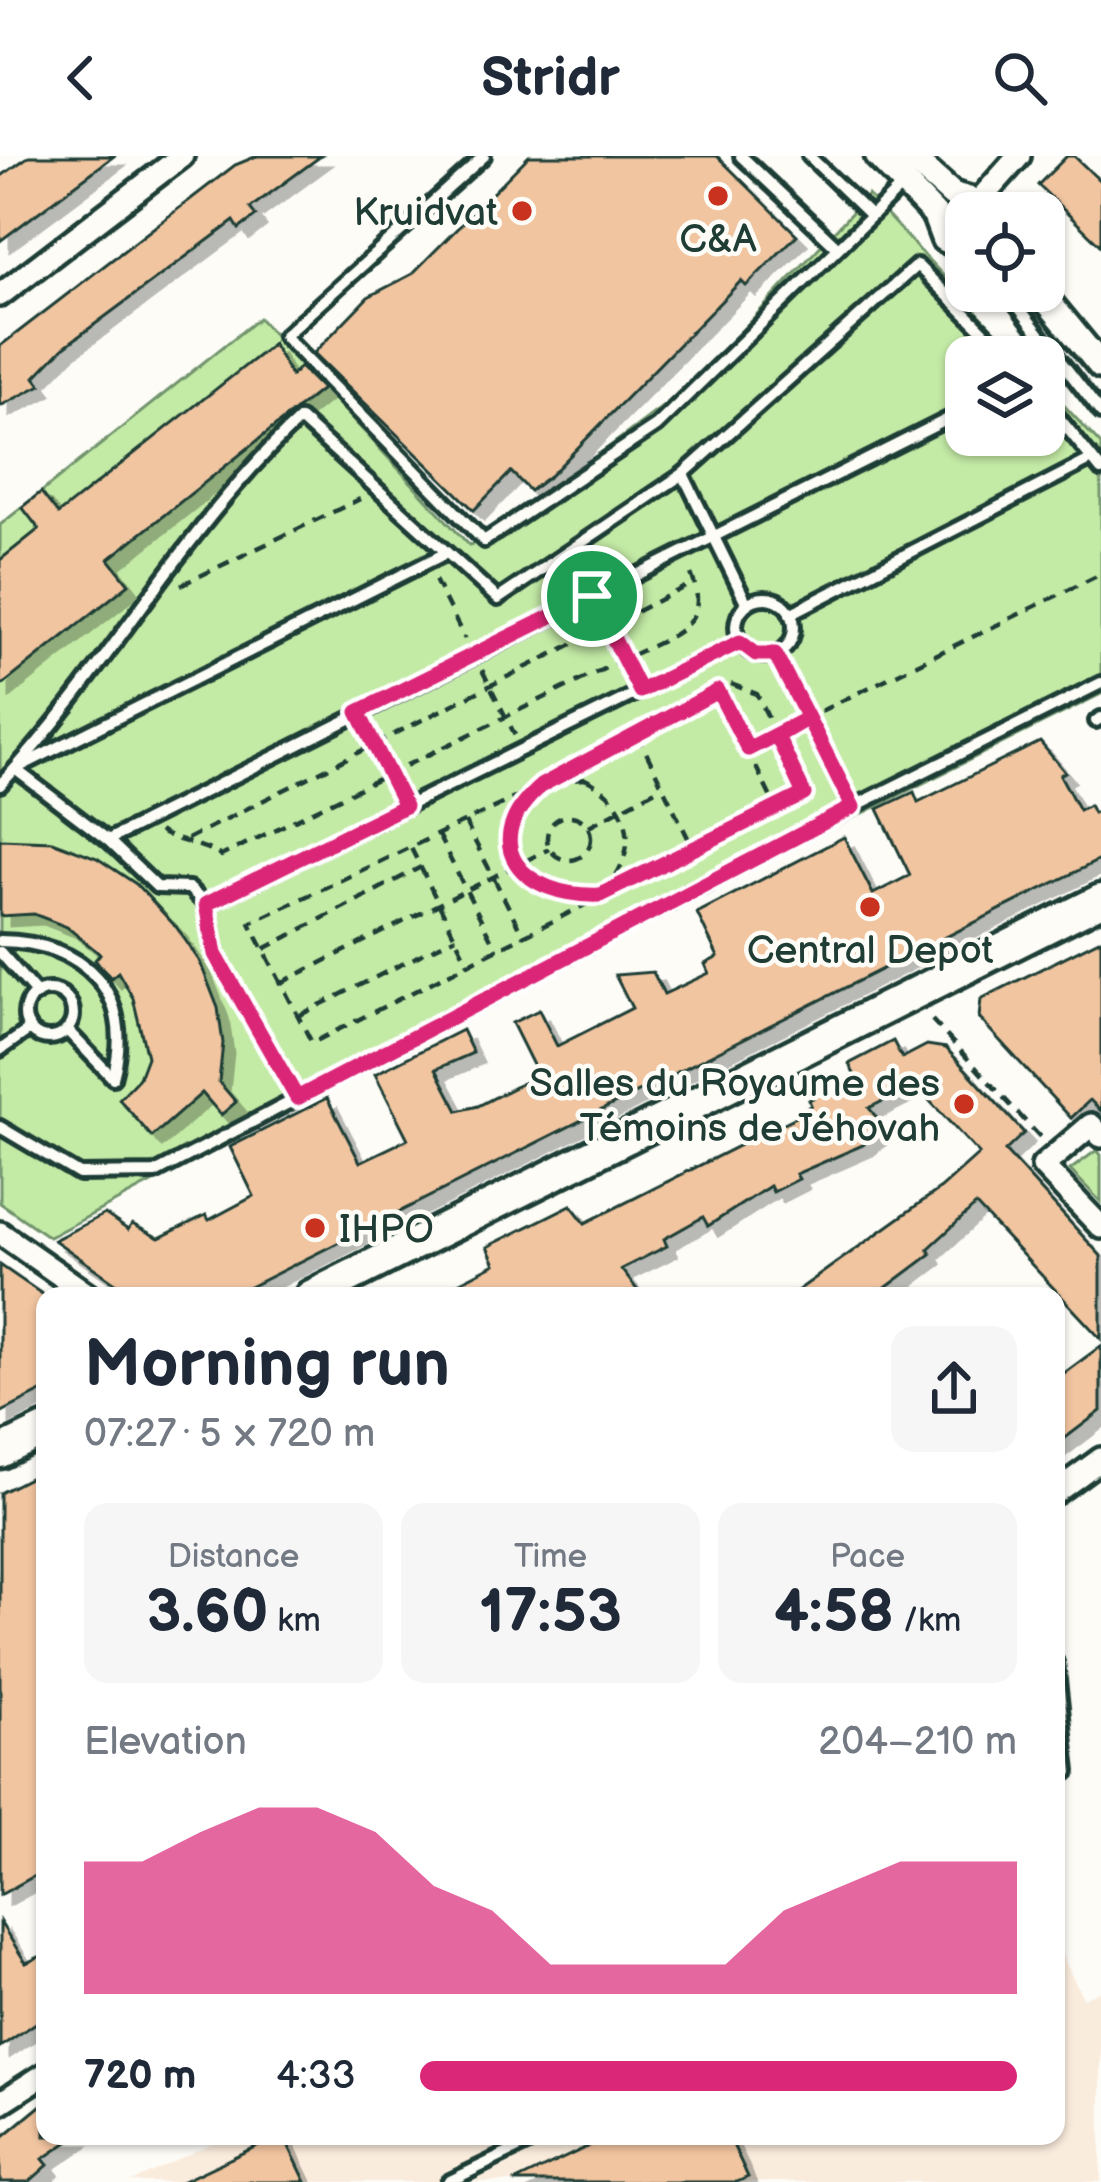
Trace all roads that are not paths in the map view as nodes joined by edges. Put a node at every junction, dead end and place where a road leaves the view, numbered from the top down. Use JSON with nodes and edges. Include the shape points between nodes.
{"nodes":[{"id":1,"x":182,"y":156,"type":"edge"},
{"id":2,"x":484,"y":156,"type":"edge"},
{"id":3,"x":742,"y":156,"type":"edge"},
{"id":4,"x":809,"y":156,"type":"edge"},
{"id":5,"x":878,"y":156,"type":"edge"},
{"id":6,"x":1019,"y":156,"type":"edge"},
{"id":7,"x":911,"y":169,"type":"edge"},
{"id":8,"x":947,"y":192,"type":"edge"},
{"id":9,"x":993,"y":192,"type":"edge"},
{"id":10,"x":945,"y":203,"type":"edge"},
{"id":11,"x":870,"y":215,"type":"junction"},
{"id":12,"x":935,"y":215,"type":"junction"},
{"id":13,"x":945,"y":239,"type":"edge"},
{"id":14,"x":836,"y":246,"type":"junction"},
{"id":15,"x":0,"y":295,"type":"edge"},
{"id":16,"x":1022,"y":312,"type":"edge"},
{"id":17,"x":1050,"y":312,"type":"edge"},
{"id":18,"x":1056,"y":312,"type":"edge"},
{"id":19,"x":1065,"y":323,"type":"junction"},
{"id":20,"x":988,"y":336,"type":"edge"},
{"id":21,"x":1101,"y":365,"type":"edge"},
{"id":22,"x":1101,"y":413,"type":"edge"},
{"id":23,"x":945,"y":420,"type":"edge"},
{"id":24,"x":1065,"y":425,"type":"edge"},
{"id":25,"x":1097,"y":465,"type":"edge"},
{"id":26,"x":683,"y":474,"type":"junction"},
{"id":27,"x":713,"y":534,"type":"junction"},
{"id":28,"x":446,"y":553,"type":"junction"},
{"id":29,"x":747,"y":604,"type":"junction"},
{"id":30,"x":790,"y":614,"type":"junction"},
{"id":31,"x":740,"y":642,"type":"junction"},
{"id":32,"x":775,"y":654,"type":"junction"},
{"id":33,"x":1101,"y":683,"type":"edge"},
{"id":34,"x":15,"y":770,"type":"junction"},
{"id":35,"x":0,"y":781,"type":"edge"},
{"id":36,"x":853,"y":807,"type":"junction"},
{"id":37,"x":108,"y":839,"type":"junction"},
{"id":38,"x":1101,"y":900,"type":"edge"},
{"id":39,"x":206,"y":904,"type":"junction"},
{"id":40,"x":0,"y":941,"type":"edge"},
{"id":41,"x":0,"y":952,"type":"edge"},
{"id":42,"x":37,"y":994,"type":"junction"},
{"id":43,"x":30,"y":1029,"type":"junction"},
{"id":44,"x":67,"y":1030,"type":"junction"},
{"id":45,"x":0,"y":1050,"type":"edge"},
{"id":46,"x":297,"y":1098,"type":"junction"},
{"id":47,"x":0,"y":1127,"type":"edge"},
{"id":48,"x":1101,"y":1136,"type":"edge"},
{"id":49,"x":1101,"y":1227,"type":"edge"},
{"id":50,"x":0,"y":1233,"type":"edge"},
{"id":51,"x":77,"y":1287,"type":"edge"},
{"id":52,"x":329,"y":1287,"type":"edge"},
{"id":53,"x":36,"y":1434,"type":"edge"},
{"id":54,"x":0,"y":1452,"type":"edge"},
{"id":55,"x":1101,"y":1459,"type":"edge"},
{"id":56,"x":1065,"y":1485,"type":"edge"},
{"id":57,"x":1065,"y":1744,"type":"edge"},
{"id":58,"x":1065,"y":1772,"type":"edge"},
{"id":59,"x":36,"y":2080,"type":"edge"},
{"id":60,"x":0,"y":2103,"type":"edge"},
{"id":61,"x":524,"y":2145,"type":"edge"},
{"id":62,"x":448,"y":2182,"type":"edge"}],
"edges":[{"from":1,"to":15,"type":"street"},
{"from":2,"to":14,"type":"lane","via":[[284,335],[484,541],[656,425]]},
{"from":3,"to":14,"type":"lane"},
{"from":4,"to":11,"type":"lane"},
{"from":5,"to":7,"type":"street"},
{"from":6,"to":9,"type":"street"},
{"from":7,"to":8,"type":"street"},
{"from":7,"to":11,"type":"lane"},
{"from":7,"to":12,"type":"street"},
{"from":10,"to":12,"type":"street"},
{"from":11,"to":14,"type":"lane"},
{"from":12,"to":13,"type":"street"},
{"from":16,"to":22,"type":"lane"},
{"from":17,"to":19,"type":"street"},
{"from":18,"to":19,"type":"street"},
{"from":19,"to":21,"type":"street"},
{"from":20,"to":26,"type":"lane","via":[[917,265]]},
{"from":23,"to":27,"type":"lane"},
{"from":24,"to":25,"type":"lane"},
{"from":25,"to":30,"type":"lane"},
{"from":26,"to":27,"type":"lane"},
{"from":26,"to":28,"type":"lane","via":[[498,599]]},
{"from":27,"to":29,"type":"lane"},
{"from":27,"to":37,"type":"lane"},
{"from":28,"to":34,"type":"lane"},
{"from":28,"to":34,"type":"lane","via":[[300,419],[142,604]]},
{"from":29,"to":30,"type":"lane","via":[[773,600]]},
{"from":29,"to":31,"type":"lane","via":[[736,620]]},
{"from":30,"to":32,"type":"lane","via":[[790,640]]},
{"from":31,"to":32,"type":"lane","via":[[756,654]]},
{"from":31,"to":39,"type":"lane"},
{"from":32,"to":36,"type":"lane"},
{"from":33,"to":36,"type":"lane"},
{"from":34,"to":35,"type":"lane"},
{"from":34,"to":37,"type":"lane"},
{"from":36,"to":46,"type":"lane"},
{"from":37,"to":39,"type":"lane","via":[[157,887],[189,888]]},
{"from":38,"to":52,"type":"main road"},
{"from":39,"to":46,"type":"lane","via":[[215,954]]},
{"from":40,"to":44,"type":"lane","via":[[31,941],[94,976],[119,1018],[123,1042],[113,1078]]},
{"from":41,"to":42,"type":"lane"},
{"from":42,"to":43,"type":"lane","via":[[25,1010]]},
{"from":42,"to":44,"type":"lane","via":[[67,999]]},
{"from":43,"to":44,"type":"lane","via":[[48,1038]]},
{"from":43,"to":45,"type":"lane"},
{"from":46,"to":47,"type":"lane","via":[[154,1173],[79,1174]]},
{"from":48,"to":49,"type":"street","via":[[1091,1125],[1043,1166]]},
{"from":50,"to":51,"type":"street"},
{"from":53,"to":54,"type":"main road"},
{"from":55,"to":56,"type":"street"},
{"from":57,"to":58,"type":"lane"},
{"from":59,"to":60,"type":"street"},
{"from":61,"to":62,"type":"lane"}]}
